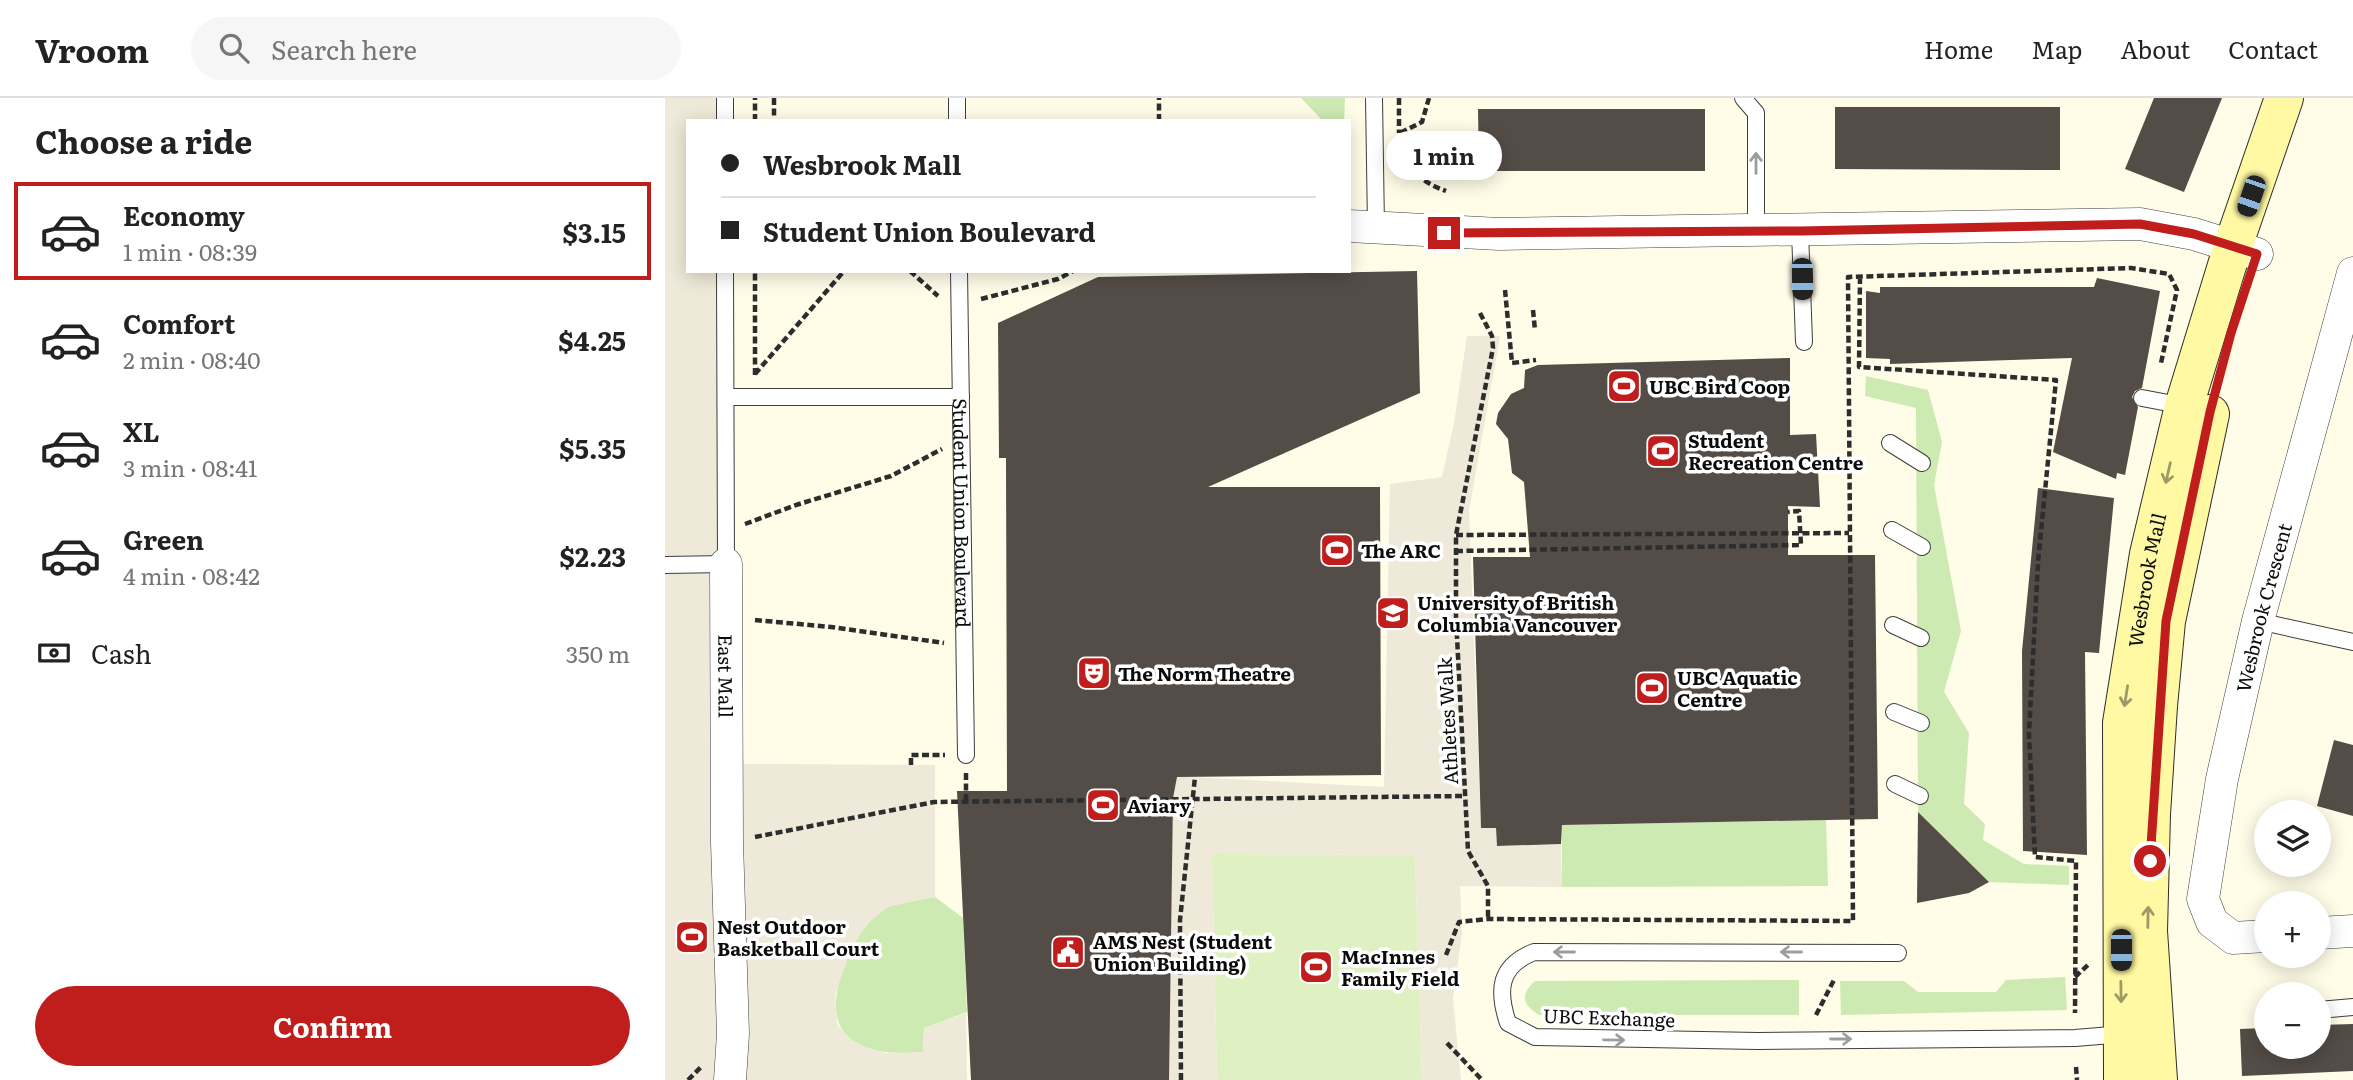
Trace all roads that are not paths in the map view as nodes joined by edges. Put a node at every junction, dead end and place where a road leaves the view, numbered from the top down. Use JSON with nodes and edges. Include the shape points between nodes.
{"nodes":[{"id":1,"x":725,"y":98,"type":"edge"},
{"id":2,"x":957,"y":98,"type":"edge"},
{"id":3,"x":1374,"y":98,"type":"edge"},
{"id":4,"x":1743,"y":98,"type":"edge"},
{"id":5,"x":2284,"y":98,"type":"edge"},
{"id":6,"x":2308,"y":98,"type":"edge"},
{"id":7,"x":725,"y":119,"type":"edge"},
{"id":8,"x":957,"y":119,"type":"edge"},
{"id":9,"x":1363,"y":227,"type":"edge"},
{"id":10,"x":1756,"y":231,"type":"junction"},
{"id":11,"x":1800,"y":231,"type":"junction"},
{"id":12,"x":2245,"y":250,"type":"junction"},
{"id":13,"x":725,"y":273,"type":"edge"},
{"id":14,"x":959,"y":273,"type":"edge"},
{"id":15,"x":2353,"y":273,"type":"edge"},
{"id":16,"x":1804,"y":342,"type":"dead end"},
{"id":17,"x":728,"y":397,"type":"junction"},
{"id":18,"x":961,"y":397,"type":"junction"},
{"id":19,"x":1890,"y":443,"type":"dead end"},
{"id":20,"x":1922,"y":463,"type":"dead end"},
{"id":21,"x":1892,"y":530,"type":"dead end"},
{"id":22,"x":1922,"y":547,"type":"dead end"},
{"id":23,"x":726,"y":564,"type":"junction"},
{"id":24,"x":665,"y":565,"type":"edge"},
{"id":25,"x":2258,"y":621,"type":"junction"},
{"id":26,"x":1893,"y":625,"type":"dead end"},
{"id":27,"x":1921,"y":638,"type":"dead end"},
{"id":28,"x":2353,"y":642,"type":"edge"},
{"id":29,"x":1894,"y":712,"type":"dead end"},
{"id":30,"x":1921,"y":723,"type":"dead end"},
{"id":31,"x":966,"y":755,"type":"road end"},
{"id":32,"x":1895,"y":784,"type":"dead end"},
{"id":33,"x":1920,"y":796,"type":"dead end"},
{"id":34,"x":2353,"y":931,"type":"edge"},
{"id":35,"x":2331,"y":932,"type":"edge"},
{"id":36,"x":2254,"y":937,"type":"edge"},
{"id":37,"x":1898,"y":953,"type":"dead end"},
{"id":38,"x":2353,"y":1007,"type":"edge"},
{"id":39,"x":2331,"y":1009,"type":"edge"},
{"id":40,"x":2137,"y":1034,"type":"junction"},
{"id":41,"x":730,"y":1080,"type":"edge"},
{"id":42,"x":2123,"y":1080,"type":"edge"},
{"id":43,"x":2158,"y":1080,"type":"edge"}],
"edges":[{"from":1,"to":7,"type":"lane"},
{"from":2,"to":8,"type":"lane"},
{"from":3,"to":9,"type":"lane"},
{"from":10,"to":4,"type":"lane","one_way":true,"via":[[1756,113]]},
{"from":5,"to":12,"type":"main road","name":"Wesbrook Mall"},
{"from":6,"to":12,"type":"main road","name":"Wesbrook Mall"},
{"from":9,"to":10,"type":"street","via":[[1499,233]]},
{"from":10,"to":11,"type":"street"},
{"from":11,"to":12,"type":"street","via":[[2140,224]]},
{"from":11,"to":16,"type":"lane"},
{"from":12,"to":40,"type":"main road","name":"Wesbrook Mall","via":[[2172,404],[2122,723]]},
{"from":13,"to":17,"type":"lane","name":"East Mall"},
{"from":14,"to":18,"type":"lane","name":"Student Union Boulevard"},
{"from":15,"to":25,"type":"street","name":"Wesbrook Crescent"},
{"from":17,"to":18,"type":"lane"},
{"from":17,"to":23,"type":"lane","name":"East Mall"},
{"from":18,"to":31,"type":"lane","name":"Student Union Boulevard"},
{"from":19,"to":20,"type":"lane"},
{"from":21,"to":22,"type":"lane"},
{"from":23,"to":24,"type":"lane"},
{"from":23,"to":41,"type":"street","name":"East Mall"},
{"from":25,"to":28,"type":"lane"},
{"from":25,"to":36,"type":"street","name":"Wesbrook Crescent","via":[[2223,779],[2203,899],[2212,922],[2233,938]]},
{"from":26,"to":27,"type":"lane"},
{"from":29,"to":30,"type":"lane"},
{"from":32,"to":33,"type":"lane"},
{"from":34,"to":35,"type":"street"},
{"from":37,"to":40,"type":"lane","name":"UBC Exchange","one_way":true,"via":[[1534,952],[1514,960],[1506,973],[1501,1002],[1508,1023],[1535,1037],[1758,1041]]},
{"from":38,"to":39,"type":"lane"},
{"from":40,"to":42,"type":"main road","name":"Wesbrook Mall"},
{"from":40,"to":43,"type":"main road","name":"Wesbrook Mall"}]}
